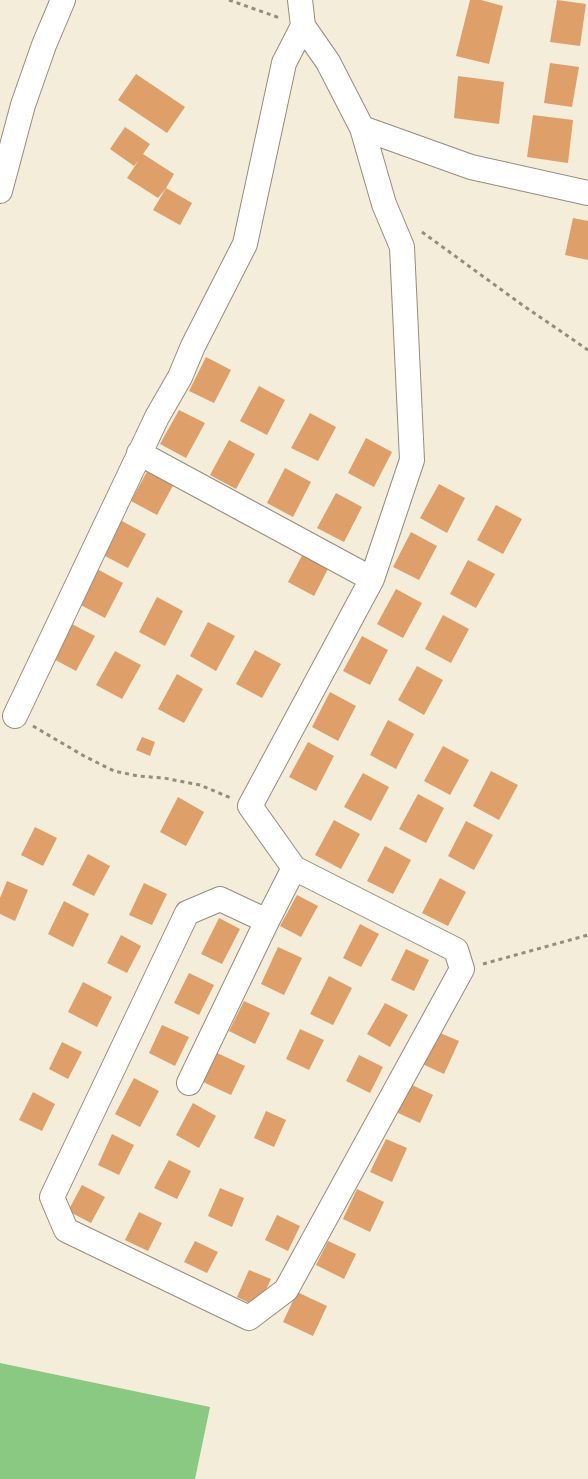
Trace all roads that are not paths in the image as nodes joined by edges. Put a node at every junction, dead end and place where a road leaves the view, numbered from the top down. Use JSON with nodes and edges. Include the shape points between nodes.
{"nodes":[{"id":1,"x":63,"y":0,"type":"edge"},
{"id":2,"x":300,"y":0,"type":"edge"},
{"id":3,"x":302,"y":26,"type":"junction"},
{"id":4,"x":362,"y":128,"type":"junction"},
{"id":5,"x":0,"y":191,"type":"edge"},
{"id":6,"x":588,"y":193,"type":"edge"},
{"id":7,"x":139,"y":453,"type":"junction"},
{"id":8,"x":372,"y":578,"type":"junction"},
{"id":9,"x":15,"y":716,"type":"road end"},
{"id":10,"x":294,"y":868,"type":"junction"},
{"id":11,"x":267,"y":921,"type":"junction"},
{"id":12,"x":189,"y":1083,"type":"dead end"}],
"edges":[{"from":1,"to":5,"type":"street","via":[[23,105]]},
{"from":2,"to":3,"type":"street"},
{"from":3,"to":4,"type":"street","via":[[328,62]]},
{"from":3,"to":7,"type":"street","via":[[284,63],[245,244]]},
{"from":4,"to":6,"type":"street","via":[[471,167]]},
{"from":4,"to":8,"type":"street","via":[[384,204],[402,247],[412,460]]},
{"from":7,"to":8,"type":"street"},
{"from":7,"to":9,"type":"street"},
{"from":8,"to":10,"type":"street","via":[[250,806]]},
{"from":10,"to":11,"type":"street"},
{"from":10,"to":11,"type":"street","via":[[456,950],[462,969],[286,1290],[249,1318],[66,1230],[52,1197],[187,913],[220,899]]},
{"from":11,"to":12,"type":"street"}]}
